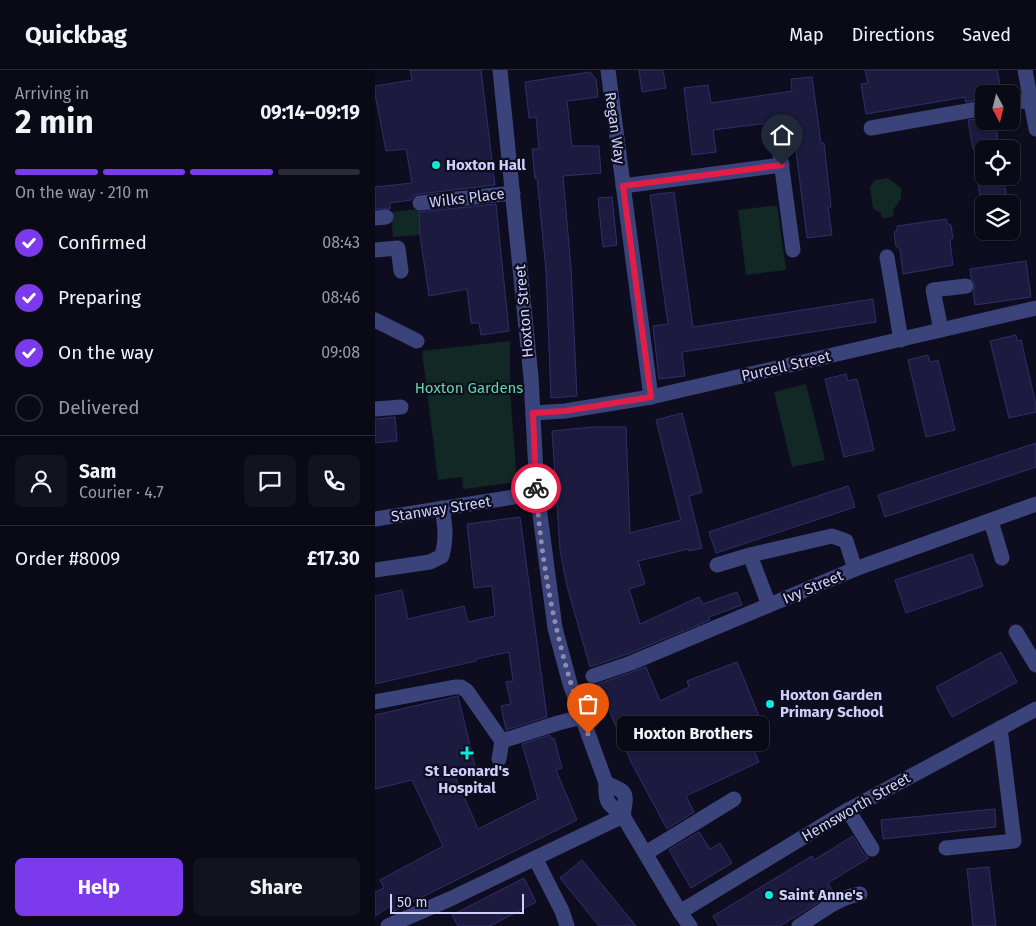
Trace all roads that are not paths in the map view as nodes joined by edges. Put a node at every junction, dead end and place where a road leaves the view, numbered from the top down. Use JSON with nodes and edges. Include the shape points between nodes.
{"nodes":[{"id":1,"x":500,"y":70,"type":"edge"},
{"id":2,"x":608,"y":70,"type":"edge"},
{"id":3,"x":1025,"y":70,"type":"edge"},
{"id":4,"x":1031,"y":100,"type":"junction"},
{"id":5,"x":1020,"y":102,"type":"edge"},
{"id":6,"x":975,"y":110,"type":"edge"},
{"id":7,"x":871,"y":128,"type":"dead end"},
{"id":8,"x":1036,"y":129,"type":"edge"},
{"id":9,"x":779,"y":147,"type":"dead end"},
{"id":10,"x":782,"y":165,"type":"junction"},
{"id":11,"x":623,"y":186,"type":"junction"},
{"id":12,"x":513,"y":193,"type":"junction"},
{"id":13,"x":421,"y":204,"type":"dead end"},
{"id":14,"x":375,"y":250,"type":"edge"},
{"id":15,"x":793,"y":250,"type":"dead end"},
{"id":16,"x":887,"y":256,"type":"dead end"},
{"id":17,"x":401,"y":271,"type":"dead end"},
{"id":18,"x":966,"y":286,"type":"dead end"},
{"id":19,"x":1036,"y":308,"type":"edge"},
{"id":20,"x":375,"y":320,"type":"edge"},
{"id":21,"x":941,"y":330,"type":"junction"},
{"id":22,"x":901,"y":340,"type":"junction"},
{"id":23,"x":417,"y":341,"type":"dead end"},
{"id":24,"x":651,"y":397,"type":"junction"},
{"id":25,"x":401,"y":407,"type":"dead end"},
{"id":26,"x":375,"y":409,"type":"edge"},
{"id":27,"x":533,"y":413,"type":"junction"},
{"id":28,"x":537,"y":492,"type":"junction"},
{"id":29,"x":1036,"y":504,"type":"edge"},
{"id":30,"x":442,"y":508,"type":"junction"},
{"id":31,"x":375,"y":519,"type":"edge"},
{"id":32,"x":991,"y":521,"type":"junction"},
{"id":33,"x":750,"y":555,"type":"junction"},
{"id":34,"x":1002,"y":558,"type":"dead end"},
{"id":35,"x":717,"y":565,"type":"dead end"},
{"id":36,"x":855,"y":569,"type":"junction"},
{"id":37,"x":375,"y":570,"type":"edge"},
{"id":38,"x":769,"y":605,"type":"junction"},
{"id":39,"x":1016,"y":632,"type":"dead end"},
{"id":40,"x":1036,"y":665,"type":"edge"},
{"id":41,"x":593,"y":676,"type":"dead end"},
{"id":42,"x":375,"y":702,"type":"edge"},
{"id":43,"x":1036,"y":709,"type":"edge"},
{"id":44,"x":582,"y":718,"type":"junction"},
{"id":45,"x":1000,"y":728,"type":"junction"},
{"id":46,"x":502,"y":741,"type":"junction"},
{"id":47,"x":499,"y":759,"type":"dead end"},
{"id":48,"x":733,"y":799,"type":"dead end"},
{"id":49,"x":848,"y":810,"type":"junction"},
{"id":50,"x":623,"y":816,"type":"junction"},
{"id":51,"x":947,"y":848,"type":"dead end"},
{"id":52,"x":872,"y":849,"type":"dead end"},
{"id":53,"x":646,"y":853,"type":"junction"},
{"id":54,"x":535,"y":858,"type":"junction"},
{"id":55,"x":861,"y":894,"type":"dead end"},
{"id":56,"x":680,"y":912,"type":"junction"},
{"id":57,"x":819,"y":921,"type":"edge"},
{"id":58,"x":388,"y":926,"type":"edge"},
{"id":59,"x":567,"y":926,"type":"edge"},
{"id":60,"x":690,"y":926,"type":"edge"},
{"id":61,"x":799,"y":926,"type":"edge"}],
"edges":[{"from":1,"to":12,"type":"street","name":"Hoxton Street"},
{"from":2,"to":11,"type":"street","name":"Regan Way"},
{"from":3,"to":4,"type":"street"},
{"from":4,"to":5,"type":"street"},
{"from":4,"to":8,"type":"street"},
{"from":6,"to":7,"type":"street"},
{"from":9,"to":10,"type":"street"},
{"from":10,"to":11,"type":"street","name":"Regan Way"},
{"from":10,"to":15,"type":"street"},
{"from":11,"to":24,"type":"street","name":"Regan Way"},
{"from":12,"to":13,"type":"street","name":"Wilks Place"},
{"from":12,"to":27,"type":"street","name":"Hoxton Street"},
{"from":14,"to":17,"type":"street","via":[[398,248]]},
{"from":16,"to":22,"type":"street"},
{"from":18,"to":21,"type":"street","via":[[933,290]]},
{"from":19,"to":21,"type":"street","name":"Purcell Street"},
{"from":20,"to":23,"type":"street"},
{"from":21,"to":22,"type":"street","name":"Purcell Street"},
{"from":22,"to":24,"type":"street","name":"Purcell Street"},
{"from":24,"to":27,"type":"street","name":"Purcell Street"},
{"from":25,"to":26,"type":"street"},
{"from":27,"to":28,"type":"street","name":"Hoxton Street"},
{"from":28,"to":30,"type":"street","name":"Stanway Street"},
{"from":28,"to":44,"type":"street","name":"Hoxton Street","via":[[555,628]]},
{"from":29,"to":32,"type":"street","name":"Ivy Street"},
{"from":30,"to":31,"type":"street","name":"Stanway Street"},
{"from":30,"to":37,"type":"street","via":[[446,530],[442,556],[430,562]]},
{"from":32,"to":34,"type":"street"},
{"from":32,"to":36,"type":"street","name":"Ivy Street"},
{"from":33,"to":35,"type":"street"},
{"from":33,"to":36,"type":"street","via":[[832,536],[846,541]]},
{"from":33,"to":38,"type":"street"},
{"from":36,"to":38,"type":"street","name":"Ivy Street"},
{"from":38,"to":41,"type":"street","name":"Ivy Street"},
{"from":39,"to":40,"type":"street"},
{"from":42,"to":46,"type":"street","via":[[461,687]]},
{"from":43,"to":45,"type":"street","name":"Hemsworth Street"},
{"from":44,"to":46,"type":"street"},
{"from":44,"to":50,"type":"street","name":"Hoxton Street","via":[[606,783],[605,798]]},
{"from":45,"to":49,"type":"street","name":"Hemsworth Street"},
{"from":45,"to":51,"type":"street","via":[[1014,840]]},
{"from":46,"to":47,"type":"street"},
{"from":48,"to":53,"type":"street"},
{"from":49,"to":52,"type":"street"},
{"from":49,"to":56,"type":"street","name":"Hemsworth Street"},
{"from":50,"to":53,"type":"street","name":"Hoxton Street"},
{"from":50,"to":54,"type":"street"},
{"from":53,"to":56,"type":"street","name":"Hoxton Street"},
{"from":54,"to":58,"type":"street"},
{"from":54,"to":59,"type":"street"},
{"from":55,"to":57,"type":"street","via":[[841,899]]},
{"from":56,"to":60,"type":"street","name":"Hoxton Street"},
{"from":57,"to":61,"type":"street"}]}
